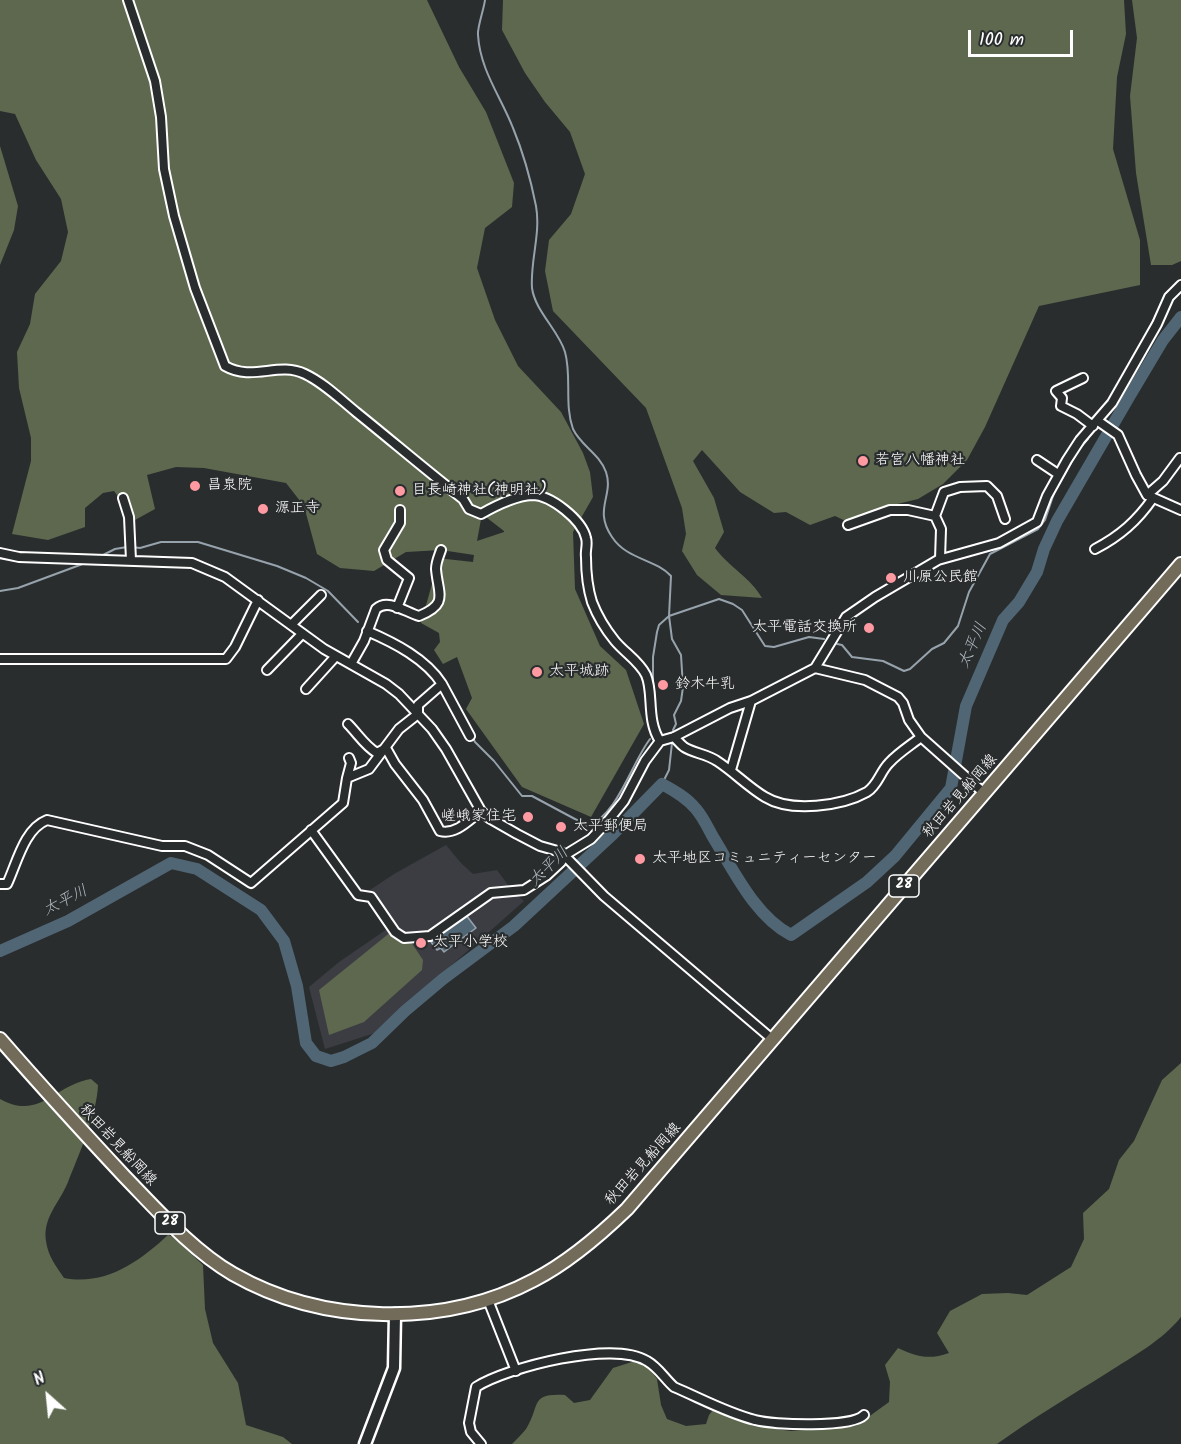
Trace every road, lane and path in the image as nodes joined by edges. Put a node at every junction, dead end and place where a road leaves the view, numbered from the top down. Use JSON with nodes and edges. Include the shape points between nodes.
{"nodes":[{"id":1,"x":128,"y":0,"type":"edge"},
{"id":2,"x":1181,"y":285,"type":"edge"},
{"id":3,"x":1083,"y":378,"type":"dead end"},
{"id":4,"x":1098,"y":424,"type":"junction"},
{"id":5,"x":1180,"y":458,"type":"edge"},
{"id":6,"x":1037,"y":460,"type":"dead end"},
{"id":7,"x":1058,"y":474,"type":"junction"},
{"id":8,"x":1150,"y":497,"type":"junction"},
{"id":9,"x":123,"y":498,"type":"dead end"},
{"id":10,"x":400,"y":510,"type":"dead end"},
{"id":11,"x":1181,"y":510,"type":"edge"},
{"id":12,"x":935,"y":516,"type":"junction"},
{"id":13,"x":1005,"y":519,"type":"dead end"},
{"id":14,"x":848,"y":525,"type":"dead end"},
{"id":15,"x":1095,"y":549,"type":"dead end"},
{"id":16,"x":441,"y":550,"type":"dead end"},
{"id":17,"x":132,"y":552,"type":"junction"},
{"id":18,"x":0,"y":553,"type":"edge"},
{"id":19,"x":940,"y":559,"type":"junction"},
{"id":20,"x":1181,"y":564,"type":"edge"},
{"id":21,"x":321,"y":595,"type":"dead end"},
{"id":22,"x":258,"y":600,"type":"junction"},
{"id":23,"x":397,"y":608,"type":"junction"},
{"id":24,"x":291,"y":625,"type":"junction"},
{"id":25,"x":367,"y":631,"type":"junction"},
{"id":26,"x":302,"y":634,"type":"junction"},
{"id":27,"x":336,"y":656,"type":"junction"},
{"id":28,"x":0,"y":660,"type":"edge"},
{"id":29,"x":351,"y":664,"type":"junction"},
{"id":30,"x":815,"y":668,"type":"junction"},
{"id":31,"x":267,"y":670,"type":"dead end"},
{"id":32,"x":442,"y":684,"type":"junction"},
{"id":33,"x":306,"y":689,"type":"dead end"},
{"id":34,"x":751,"y":701,"type":"junction"},
{"id":35,"x":418,"y":714,"type":"junction"},
{"id":36,"x":348,"y":724,"type":"dead end"},
{"id":37,"x":470,"y":736,"type":"dead end"},
{"id":38,"x":674,"y":737,"type":"junction"},
{"id":39,"x":921,"y":737,"type":"junction"},
{"id":40,"x":660,"y":741,"type":"junction"},
{"id":41,"x":386,"y":748,"type":"junction"},
{"id":42,"x":349,"y":758,"type":"dead end"},
{"id":43,"x":731,"y":770,"type":"junction"},
{"id":44,"x":347,"y":777,"type":"junction"},
{"id":45,"x":984,"y":793,"type":"junction"},
{"id":46,"x":481,"y":811,"type":"junction"},
{"id":47,"x":311,"y":830,"type":"junction"},
{"id":48,"x":566,"y":856,"type":"junction"},
{"id":49,"x":0,"y":884,"type":"edge"},
{"id":50,"x":0,"y":1039,"type":"edge"},
{"id":51,"x":772,"y":1039,"type":"junction"},
{"id":52,"x":488,"y":1300,"type":"junction"},
{"id":53,"x":396,"y":1314,"type":"junction"},
{"id":54,"x":516,"y":1371,"type":"junction"},
{"id":55,"x":864,"y":1415,"type":"dead end"},
{"id":56,"x":365,"y":1444,"type":"edge"},
{"id":57,"x":481,"y":1444,"type":"edge"}],
"edges":[{"from":1,"to":40,"type":"street","via":[[155,81],[164,169],[174,216],[195,288],[225,366],[240,373],[292,369],[305,374],[463,499],[469,509],[481,514],[535,495],[577,519],[586,539],[591,599],[605,627],[647,678],[655,734]]},
{"from":2,"to":4,"type":"street","via":[[1169,297]]},
{"from":3,"to":4,"type":"street","via":[[1056,391],[1062,398],[1061,406]]},
{"from":4,"to":7,"type":"street","via":[[1080,440]]},
{"from":4,"to":8,"type":"street","via":[[1118,435]]},
{"from":5,"to":8,"type":"street"},
{"from":6,"to":7,"type":"street"},
{"from":7,"to":19,"type":"street","via":[[1037,522],[999,543]]},
{"from":8,"to":11,"type":"street"},
{"from":8,"to":15,"type":"street","via":[[1131,525]]},
{"from":9,"to":17,"type":"street"},
{"from":10,"to":23,"type":"street","via":[[400,523],[384,550],[387,560],[409,578]]},
{"from":12,"to":13,"type":"street","via":[[944,492],[987,486],[997,496]]},
{"from":12,"to":14,"type":"street","via":[[890,510]]},
{"from":12,"to":19,"type":"street","via":[[941,529]]},
{"from":16,"to":23,"type":"street","via":[[436,567],[441,598],[438,603],[419,616]]},
{"from":17,"to":18,"type":"street","via":[[102,560]]},
{"from":17,"to":22,"type":"street","via":[[192,562],[225,577]]},
{"from":19,"to":30,"type":"street","via":[[846,617]]},
{"from":20,"to":45,"type":"main road","name":"秋田岩見船岡線","number":"28"},
{"from":21,"to":24,"type":"street"},
{"from":22,"to":24,"type":"street"},
{"from":22,"to":28,"type":"street","via":[[226,659]]},
{"from":23,"to":25,"type":"street","via":[[388,603],[379,606]]},
{"from":24,"to":26,"type":"street"},
{"from":25,"to":29,"type":"street"},
{"from":25,"to":32,"type":"street","via":[[407,652]]},
{"from":26,"to":27,"type":"street"},
{"from":26,"to":31,"type":"street"},
{"from":27,"to":29,"type":"street"},
{"from":27,"to":33,"type":"street"},
{"from":29,"to":35,"type":"street","via":[[386,684]]},
{"from":30,"to":34,"type":"street"},
{"from":30,"to":39,"type":"street","via":[[865,680],[898,697]]},
{"from":32,"to":35,"type":"street","via":[[418,705]]},
{"from":32,"to":37,"type":"street"},
{"from":34,"to":38,"type":"street"},
{"from":34,"to":43,"type":"street"},
{"from":35,"to":41,"type":"street","via":[[399,729]]},
{"from":35,"to":46,"type":"street","via":[[446,749]]},
{"from":36,"to":41,"type":"street","via":[[373,751]]},
{"from":38,"to":40,"type":"street"},
{"from":38,"to":43,"type":"street","via":[[684,747]]},
{"from":39,"to":43,"type":"street","via":[[890,762],[876,785],[839,802],[795,806],[779,803]]},
{"from":39,"to":45,"type":"street"},
{"from":40,"to":48,"type":"street","via":[[607,822]]},
{"from":41,"to":44,"type":"street","via":[[369,769]]},
{"from":41,"to":46,"type":"street","via":[[440,831],[454,831]]},
{"from":42,"to":44,"type":"street"},
{"from":44,"to":47,"type":"street","via":[[343,803]]},
{"from":45,"to":51,"type":"main road","name":"秋田岩見船岡線","number":"28"},
{"from":46,"to":48,"type":"street","via":[[518,834]]},
{"from":47,"to":48,"type":"street","via":[[358,895],[371,897],[395,932],[404,938],[430,936],[491,893],[524,890]]},
{"from":47,"to":49,"type":"street","via":[[251,883],[208,855],[185,846],[162,846],[47,819],[33,828],[7,884]]},
{"from":48,"to":51,"type":"street","via":[[586,879]]},
{"from":50,"to":53,"type":"main road","name":"秋田岩見船岡線","number":"28","via":[[160,1214],[232,1273],[284,1297],[339,1310]]},
{"from":51,"to":52,"type":"main road","name":"秋田岩見船岡線","number":"28","via":[[655,1178],[593,1242],[535,1280]]},
{"from":52,"to":53,"type":"main road","name":"秋田岩見船岡線","number":"28","via":[[432,1312]]},
{"from":52,"to":54,"type":"street"},
{"from":53,"to":56,"type":"street","via":[[393,1368]]},
{"from":54,"to":55,"type":"street","via":[[578,1355],[614,1352],[646,1360],[674,1387],[756,1420],[839,1425],[860,1420]]},
{"from":54,"to":57,"type":"street","via":[[490,1378],[476,1387],[469,1423]]}]}
